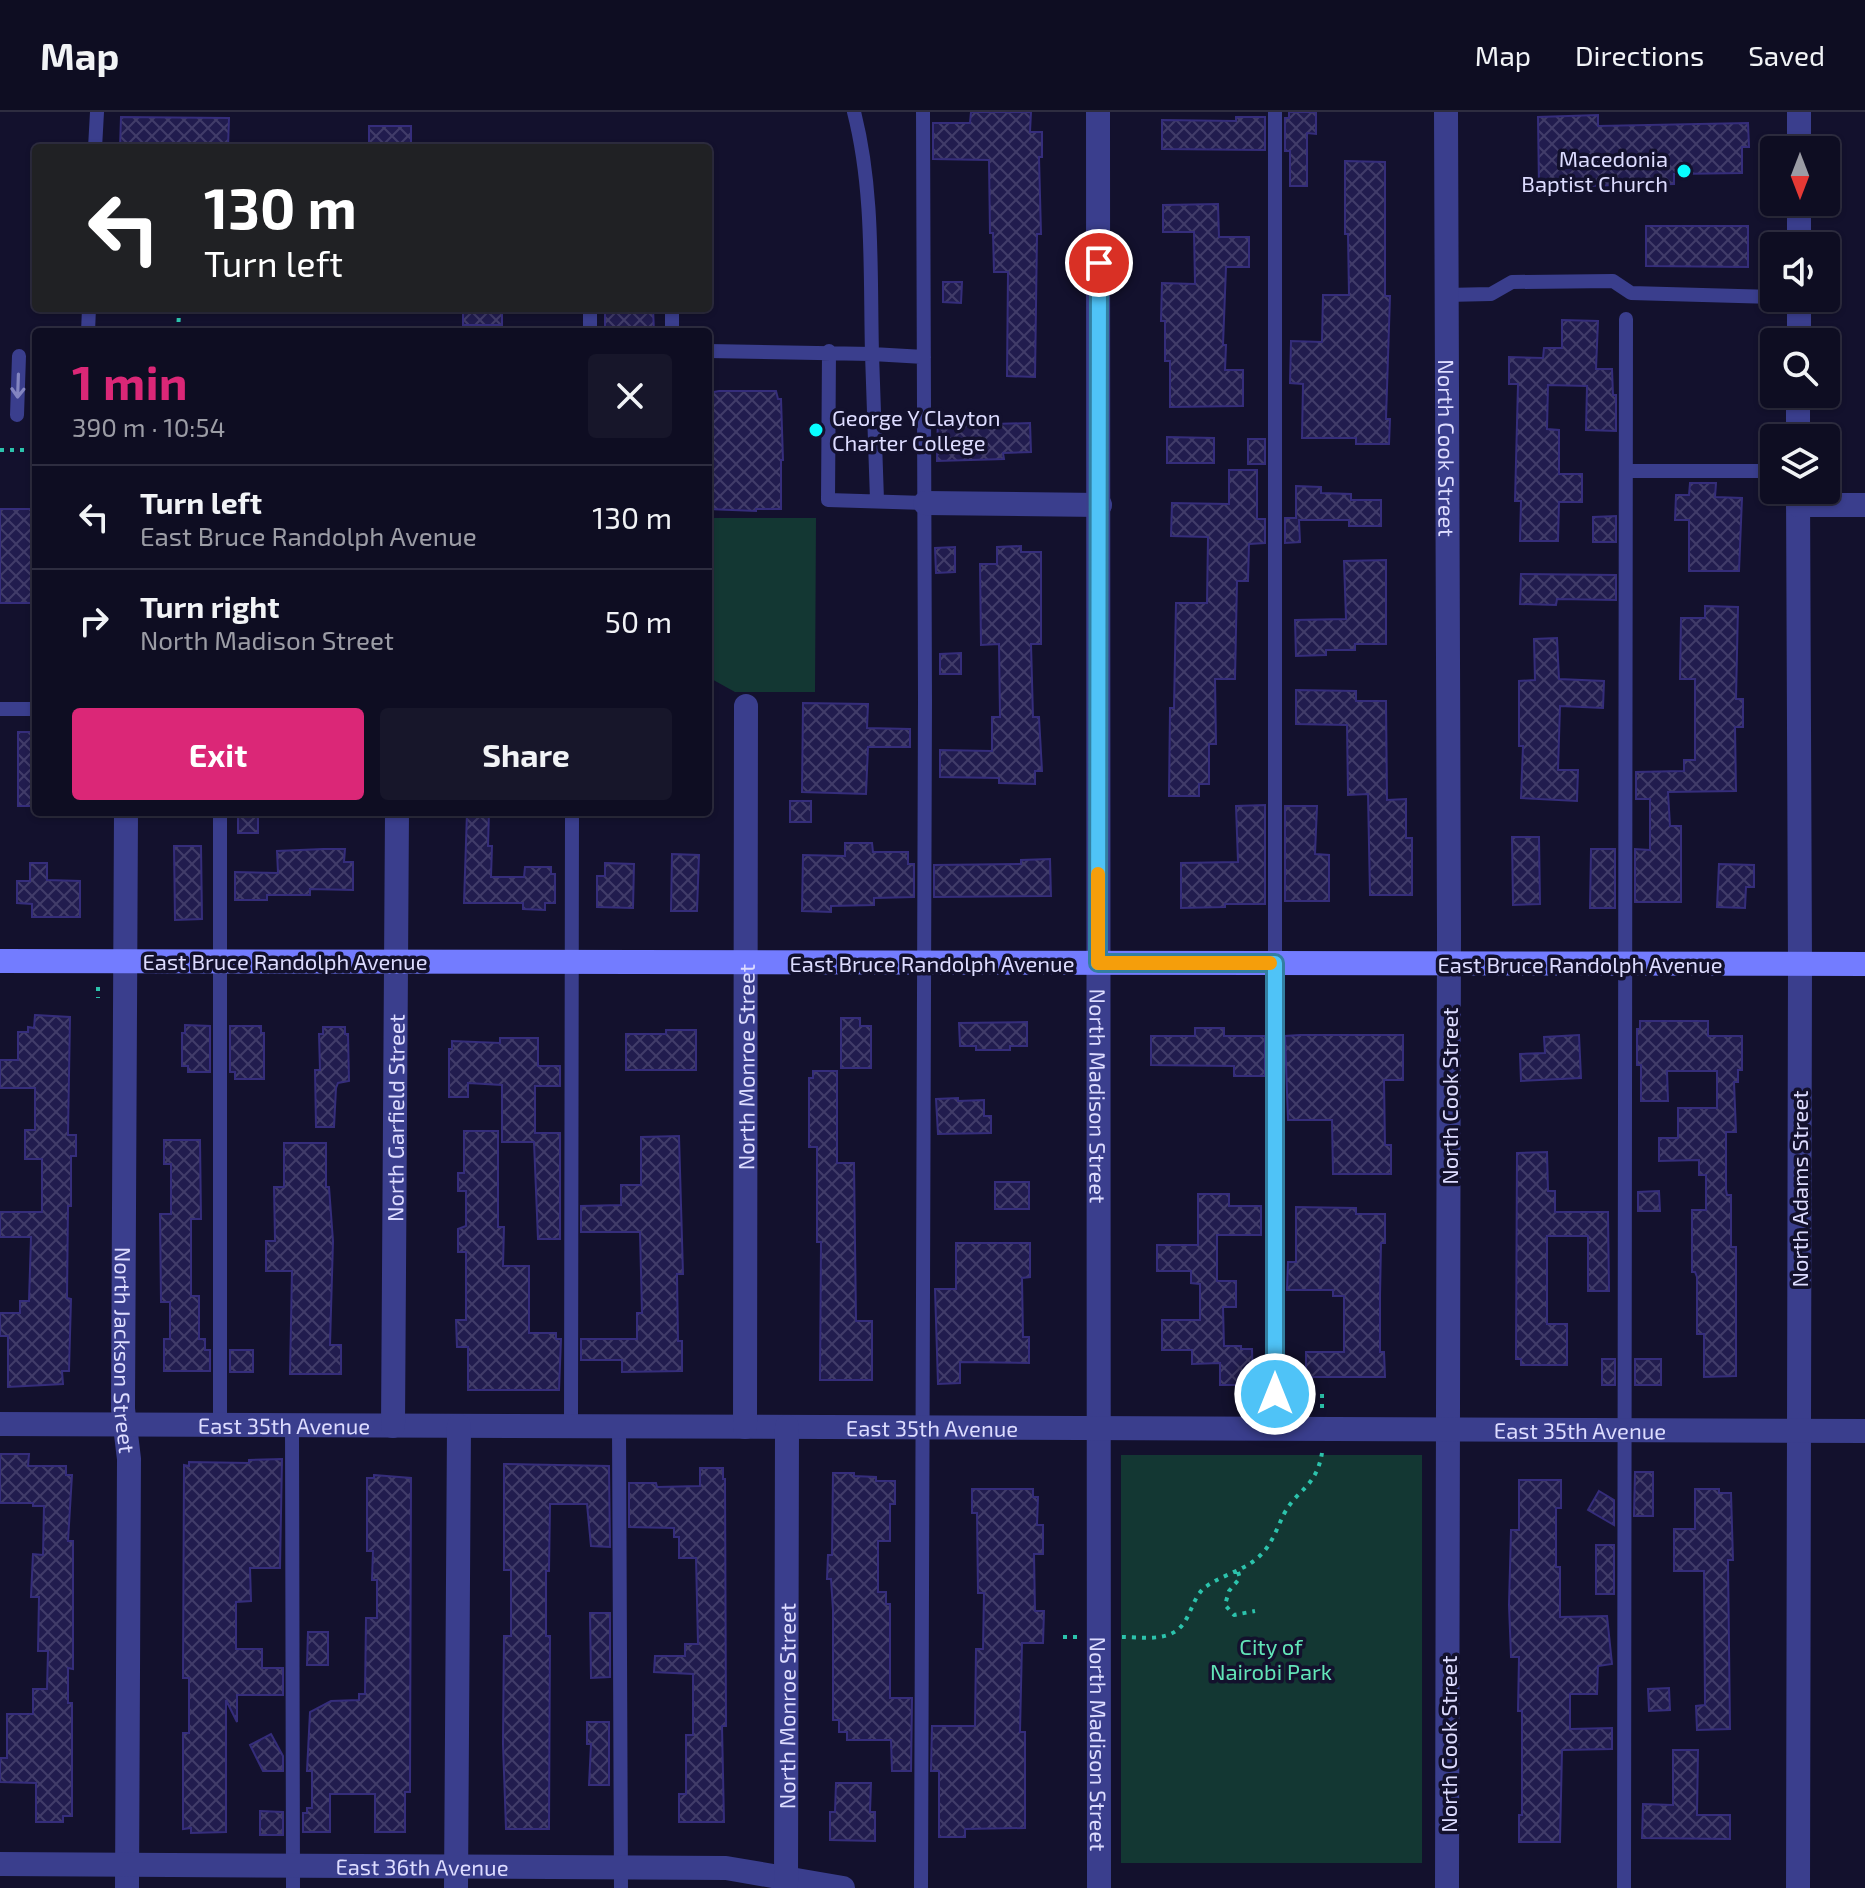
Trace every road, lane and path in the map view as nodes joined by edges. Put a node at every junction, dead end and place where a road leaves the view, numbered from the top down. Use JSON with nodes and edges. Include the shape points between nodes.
{"nodes":[{"id":1,"x":97,"y":112,"type":"edge"},
{"id":2,"x":854,"y":112,"type":"edge"},
{"id":3,"x":923,"y":112,"type":"edge"},
{"id":4,"x":1098,"y":112,"type":"edge"},
{"id":5,"x":1275,"y":112,"type":"edge"},
{"id":6,"x":1446,"y":112,"type":"edge"},
{"id":7,"x":1799,"y":112,"type":"edge"},
{"id":8,"x":1799,"y":136,"type":"edge"},
{"id":9,"x":95,"y":144,"type":"edge"},
{"id":10,"x":1446,"y":295,"type":"junction"},
{"id":11,"x":1760,"y":297,"type":"edge"},
{"id":12,"x":179,"y":313,"type":"dead end"},
{"id":13,"x":1626,"y":319,"type":"dead end"},
{"id":14,"x":178,"y":328,"type":"edge"},
{"id":15,"x":712,"y":351,"type":"edge"},
{"id":16,"x":829,"y":351,"type":"junction"},
{"id":17,"x":872,"y":354,"type":"junction"},
{"id":18,"x":19,"y":356,"type":"dead end"},
{"id":19,"x":924,"y":357,"type":"junction"},
{"id":20,"x":17,"y":415,"type":"dead end"},
{"id":21,"x":0,"y":450,"type":"edge"},
{"id":22,"x":32,"y":450,"type":"edge"},
{"id":23,"x":1626,"y":471,"type":"junction"},
{"id":24,"x":1760,"y":471,"type":"edge"},
{"id":25,"x":877,"y":500,"type":"junction"},
{"id":26,"x":1840,"y":502,"type":"edge"},
{"id":27,"x":925,"y":503,"type":"junction"},
{"id":28,"x":1798,"y":504,"type":"edge"},
{"id":29,"x":1100,"y":505,"type":"junction"},
{"id":30,"x":1865,"y":505,"type":"edge"},
{"id":31,"x":746,"y":706,"type":"dead end"},
{"id":32,"x":0,"y":709,"type":"edge"},
{"id":33,"x":32,"y":709,"type":"edge"},
{"id":34,"x":126,"y":816,"type":"edge"},
{"id":35,"x":220,"y":816,"type":"edge"},
{"id":36,"x":397,"y":816,"type":"edge"},
{"id":37,"x":572,"y":816,"type":"edge"},
{"id":38,"x":0,"y":961,"type":"edge"},
{"id":39,"x":124,"y":961,"type":"junction"},
{"id":40,"x":220,"y":961,"type":"junction"},
{"id":41,"x":396,"y":961,"type":"junction"},
{"id":42,"x":570,"y":962,"type":"junction"},
{"id":43,"x":746,"y":962,"type":"junction"},
{"id":44,"x":922,"y":962,"type":"junction"},
{"id":45,"x":1098,"y":963,"type":"junction"},
{"id":46,"x":1275,"y":963,"type":"junction"},
{"id":47,"x":1449,"y":964,"type":"junction"},
{"id":48,"x":1627,"y":964,"type":"junction"},
{"id":49,"x":1800,"y":964,"type":"junction"},
{"id":50,"x":1865,"y":964,"type":"edge"},
{"id":51,"x":98,"y":987,"type":"dead end"},
{"id":52,"x":98,"y":998,"type":"dead end"},
{"id":53,"x":1322,"y":1394,"type":"dead end"},
{"id":54,"x":1322,"y":1411,"type":"dead end"},
{"id":55,"x":0,"y":1424,"type":"edge"},
{"id":56,"x":123,"y":1425,"type":"junction"},
{"id":57,"x":220,"y":1425,"type":"junction"},
{"id":58,"x":292,"y":1425,"type":"junction"},
{"id":59,"x":393,"y":1426,"type":"junction"},
{"id":60,"x":459,"y":1426,"type":"junction"},
{"id":61,"x":571,"y":1426,"type":"junction"},
{"id":62,"x":619,"y":1426,"type":"junction"},
{"id":63,"x":745,"y":1427,"type":"junction"},
{"id":64,"x":787,"y":1427,"type":"junction"},
{"id":65,"x":922,"y":1428,"type":"junction"},
{"id":66,"x":1099,"y":1428,"type":"junction"},
{"id":67,"x":1275,"y":1429,"type":"junction"},
{"id":68,"x":1448,"y":1429,"type":"junction"},
{"id":69,"x":1624,"y":1430,"type":"junction"},
{"id":70,"x":1798,"y":1431,"type":"junction"},
{"id":71,"x":1865,"y":1431,"type":"edge"},
{"id":72,"x":1322,"y":1450,"type":"dead end"},
{"id":73,"x":1238,"y":1572,"type":"junction"},
{"id":74,"x":1255,"y":1611,"type":"dead end"},
{"id":75,"x":1063,"y":1637,"type":"dead end"},
{"id":76,"x":1080,"y":1637,"type":"dead end"},
{"id":77,"x":1119,"y":1637,"type":"dead end"},
{"id":78,"x":0,"y":1864,"type":"edge"},
{"id":79,"x":127,"y":1876,"type":"edge"},
{"id":80,"x":293,"y":1876,"type":"edge"},
{"id":81,"x":456,"y":1876,"type":"edge"},
{"id":82,"x":622,"y":1878,"type":"edge"},
{"id":83,"x":786,"y":1883,"type":"edge"},
{"id":84,"x":843,"y":1888,"type":"edge"},
{"id":85,"x":921,"y":1888,"type":"edge"},
{"id":86,"x":1099,"y":1888,"type":"edge"},
{"id":87,"x":1447,"y":1888,"type":"edge"},
{"id":88,"x":1624,"y":1888,"type":"edge"},
{"id":89,"x":1798,"y":1888,"type":"edge"}],
"edges":[{"from":1,"to":9,"type":"lane"},
{"from":2,"to":17,"type":"lane","via":[[866,188]]},
{"from":3,"to":19,"type":"lane"},
{"from":4,"to":29,"type":"street","name":"North Madison Street"},
{"from":5,"to":46,"type":"lane"},
{"from":6,"to":10,"type":"street","name":"North Cook Street"},
{"from":7,"to":8,"type":"street"},
{"from":10,"to":11,"type":"lane","via":[[1491,294],[1512,282],[1613,281],[1631,293]]},
{"from":10,"to":47,"type":"street","name":"North Cook Street"},
{"from":12,"to":14,"type":"path"},
{"from":13,"to":23,"type":"lane"},
{"from":15,"to":16,"type":"lane"},
{"from":16,"to":17,"type":"lane"},
{"from":16,"to":25,"type":"lane","via":[[828,500]]},
{"from":17,"to":19,"type":"lane"},
{"from":17,"to":25,"type":"lane"},
{"from":18,"to":20,"type":"lane","one_way":true},
{"from":19,"to":27,"type":"lane"},
{"from":21,"to":22,"type":"path"},
{"from":23,"to":24,"type":"lane"},
{"from":23,"to":48,"type":"lane"},
{"from":25,"to":27,"type":"lane"},
{"from":26,"to":30,"type":"street"},
{"from":27,"to":29,"type":"street"},
{"from":27,"to":44,"type":"lane"},
{"from":28,"to":49,"type":"street","name":"North Adams Street"},
{"from":29,"to":45,"type":"street","name":"North Madison Street"},
{"from":31,"to":43,"type":"street","name":"North Monroe Street"},
{"from":32,"to":33,"type":"lane"},
{"from":34,"to":39,"type":"street","name":"North Jackson Street"},
{"from":35,"to":40,"type":"lane"},
{"from":36,"to":41,"type":"street","name":"North Garfield Street"},
{"from":37,"to":42,"type":"lane"},
{"from":38,"to":39,"type":"street","name":"East Bruce Randolph Avenue"},
{"from":39,"to":40,"type":"street","name":"East Bruce Randolph Avenue"},
{"from":39,"to":56,"type":"street","name":"North Jackson Street"},
{"from":40,"to":41,"type":"street","name":"East Bruce Randolph Avenue"},
{"from":40,"to":57,"type":"lane"},
{"from":41,"to":42,"type":"street","name":"East Bruce Randolph Avenue"},
{"from":41,"to":59,"type":"street","name":"North Garfield Street"},
{"from":42,"to":43,"type":"street","name":"East Bruce Randolph Avenue"},
{"from":42,"to":61,"type":"lane"},
{"from":43,"to":44,"type":"street","name":"East Bruce Randolph Avenue"},
{"from":43,"to":63,"type":"street","name":"North Monroe Street"},
{"from":44,"to":45,"type":"street","name":"East Bruce Randolph Avenue"},
{"from":44,"to":65,"type":"lane"},
{"from":45,"to":46,"type":"street","name":"East Bruce Randolph Avenue"},
{"from":45,"to":66,"type":"street","name":"North Madison Street"},
{"from":46,"to":47,"type":"street","name":"East Bruce Randolph Avenue"},
{"from":46,"to":67,"type":"lane"},
{"from":47,"to":48,"type":"street","name":"East Bruce Randolph Avenue"},
{"from":47,"to":68,"type":"street","name":"North Cook Street"},
{"from":48,"to":49,"type":"street","name":"East Bruce Randolph Avenue"},
{"from":48,"to":69,"type":"lane"},
{"from":49,"to":50,"type":"street","name":"East Bruce Randolph Avenue"},
{"from":49,"to":70,"type":"street","name":"North Adams Street"},
{"from":51,"to":52,"type":"path"},
{"from":53,"to":54,"type":"path"},
{"from":55,"to":56,"type":"street","name":"East 35th Avenue"},
{"from":56,"to":57,"type":"street","name":"East 35th Avenue"},
{"from":56,"to":79,"type":"street","name":"North Jackson Street","via":[[129,1459]]},
{"from":57,"to":58,"type":"street","name":"East 35th Avenue"},
{"from":58,"to":59,"type":"street","name":"East 35th Avenue"},
{"from":58,"to":80,"type":"lane"},
{"from":59,"to":60,"type":"street","name":"East 35th Avenue"},
{"from":60,"to":61,"type":"street","name":"East 35th Avenue"},
{"from":60,"to":81,"type":"street"},
{"from":61,"to":62,"type":"street","name":"East 35th Avenue"},
{"from":62,"to":63,"type":"street","name":"East 35th Avenue"},
{"from":62,"to":82,"type":"lane"},
{"from":63,"to":64,"type":"street","name":"East 35th Avenue"},
{"from":64,"to":65,"type":"street","name":"East 35th Avenue"},
{"from":64,"to":83,"type":"street","name":"North Monroe Street"},
{"from":65,"to":66,"type":"street","name":"East 35th Avenue"},
{"from":65,"to":85,"type":"lane"},
{"from":66,"to":67,"type":"street","name":"East 35th Avenue"},
{"from":66,"to":86,"type":"street","name":"North Madison Street"},
{"from":67,"to":68,"type":"street","name":"East 35th Avenue"},
{"from":68,"to":69,"type":"street","name":"East 35th Avenue"},
{"from":68,"to":87,"type":"street","name":"North Cook Street"},
{"from":69,"to":70,"type":"street","name":"East 35th Avenue"},
{"from":69,"to":88,"type":"lane"},
{"from":70,"to":71,"type":"street","name":"East 35th Avenue"},
{"from":70,"to":89,"type":"street","name":"North Adams Street"},
{"from":72,"to":73,"type":"path","via":[[1313,1479],[1289,1506],[1278,1531],[1259,1557]]},
{"from":73,"to":74,"type":"path","via":[[1240,1578],[1225,1605],[1234,1615]]},
{"from":73,"to":77,"type":"path","via":[[1205,1587],[1176,1631],[1162,1637]]},
{"from":75,"to":76,"type":"path"},
{"from":78,"to":79,"type":"street","name":"East 36th Avenue"},
{"from":79,"to":80,"type":"street","name":"East 36th Avenue"},
{"from":80,"to":81,"type":"street","name":"East 36th Avenue"},
{"from":81,"to":82,"type":"street","name":"East 36th Avenue"},
{"from":82,"to":83,"type":"street","name":"East 36th Avenue","via":[[726,1868]]},
{"from":83,"to":84,"type":"street","name":"East 36th Avenue"}]}
